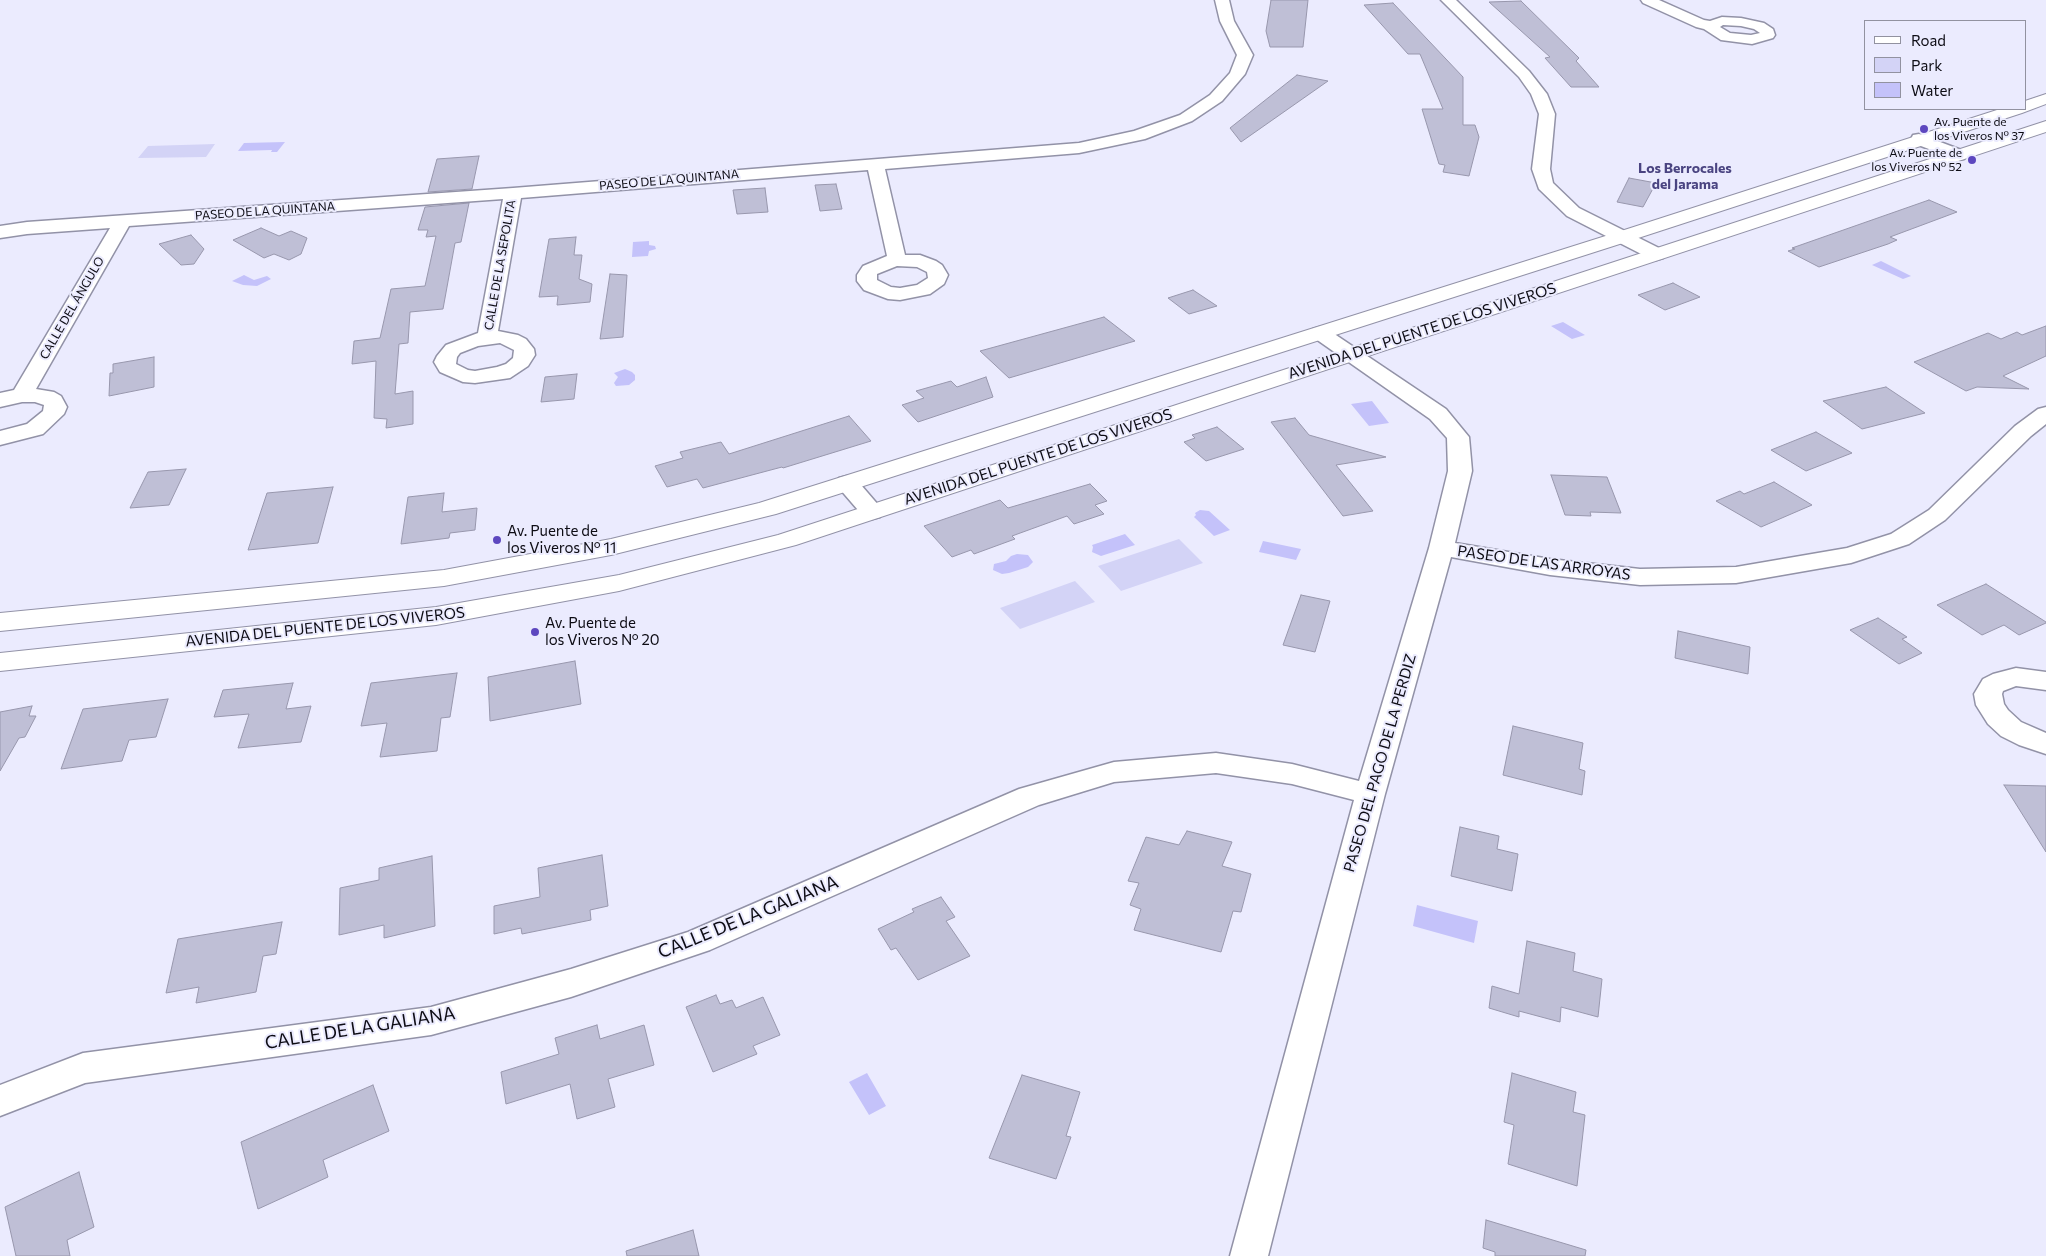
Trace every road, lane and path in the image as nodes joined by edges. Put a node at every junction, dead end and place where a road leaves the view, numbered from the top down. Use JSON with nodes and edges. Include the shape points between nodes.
{"nodes":[{"id":1,"x":1222,"y":0,"type":"edge"},
{"id":2,"x":1448,"y":0,"type":"edge"},
{"id":3,"x":1648,"y":0,"type":"edge"},
{"id":4,"x":1712,"y":26,"type":"dead end"},
{"id":5,"x":2046,"y":99,"type":"edge"},
{"id":6,"x":2026,"y":106,"type":"edge"},
{"id":7,"x":2013,"y":110,"type":"edge"},
{"id":8,"x":2046,"y":126,"type":"edge"},
{"id":9,"x":1920,"y":139,"type":"junction"},
{"id":10,"x":1958,"y":155,"type":"junction"},
{"id":11,"x":876,"y":163,"type":"junction"},
{"id":12,"x":513,"y":193,"type":"junction"},
{"id":13,"x":123,"y":221,"type":"junction"},
{"id":14,"x":0,"y":232,"type":"edge"},
{"id":15,"x":1622,"y":237,"type":"junction"},
{"id":16,"x":1656,"y":254,"type":"junction"},
{"id":17,"x":897,"y":260,"type":"dead end"},
{"id":18,"x":1320,"y":333,"type":"junction"},
{"id":19,"x":487,"y":338,"type":"dead end"},
{"id":20,"x":1351,"y":354,"type":"junction"},
{"id":21,"x":22,"y":395,"type":"junction"},
{"id":22,"x":0,"y":400,"type":"edge"},
{"id":23,"x":2046,"y":414,"type":"edge"},
{"id":24,"x":0,"y":438,"type":"edge"},
{"id":25,"x":847,"y":483,"type":"junction"},
{"id":26,"x":872,"y":512,"type":"junction"},
{"id":27,"x":1441,"y":548,"type":"junction"},
{"id":28,"x":0,"y":622,"type":"edge"},
{"id":29,"x":0,"y":662,"type":"edge"},
{"id":30,"x":2046,"y":681,"type":"edge"},
{"id":31,"x":2046,"y":744,"type":"edge"},
{"id":32,"x":1370,"y":794,"type":"junction"},
{"id":33,"x":0,"y":1101,"type":"edge"},
{"id":34,"x":1249,"y":1256,"type":"edge"}],
"edges":[{"from":1,"to":11,"type":"street","name":"PASEO DE LA QUINTANA","via":[[1226,21],[1245,55],[1238,74],[1216,98],[1186,118],[1139,135],[1079,148]]},
{"from":2,"to":15,"type":"street","via":[[1524,74],[1539,94],[1547,114],[1541,169],[1545,185],[1574,212]]},
{"from":3,"to":4,"type":"street"},
{"from":5,"to":6,"type":"street"},
{"from":7,"to":9,"type":"street","name":"AVENIDA DEL PUENTE DE LOS VIVEROS"},
{"from":8,"to":10,"type":"street","name":"AVENIDA DEL PUENTE DE LOS VIVEROS"},
{"from":9,"to":10,"type":"street"},
{"from":9,"to":15,"type":"street","name":"AVENIDA DEL PUENTE DE LOS VIVEROS"},
{"from":10,"to":16,"type":"street","name":"AVENIDA DEL PUENTE DE LOS VIVEROS"},
{"from":11,"to":12,"type":"street","name":"PASEO DE LA QUINTANA"},
{"from":11,"to":17,"type":"street"},
{"from":12,"to":13,"type":"street","name":"PASEO DE LA QUINTANA"},
{"from":12,"to":19,"type":"street","name":"CALLE DE LA SEPOLITA"},
{"from":13,"to":14,"type":"street","name":"PASEO DE LA QUINTANA"},
{"from":13,"to":21,"type":"street","name":"CALLE DEL ÁNGULO"},
{"from":15,"to":16,"type":"street"},
{"from":15,"to":18,"type":"street","name":"AVENIDA DEL PUENTE DE LOS VIVEROS"},
{"from":16,"to":20,"type":"street","name":"AVENIDA DEL PUENTE DE LOS VIVEROS"},
{"from":18,"to":20,"type":"street","name":"PASEO DEL PAGO DE LA PERDIZ"},
{"from":18,"to":25,"type":"street","name":"AVENIDA DEL PUENTE DE LOS VIVEROS"},
{"from":20,"to":26,"type":"street","name":"AVENIDA DEL PUENTE DE LOS VIVEROS"},
{"from":20,"to":27,"type":"street","name":"PASEO DEL PAGO DE LA PERDIZ","via":[[1438,414],[1458,437],[1460,471]]},
{"from":21,"to":22,"type":"street"},
{"from":21,"to":24,"type":"street","via":[[53,401],[56,407],[53,414],[35,429]]},
{"from":23,"to":27,"type":"street","name":"PASEO DE LAS ARROYAS","via":[[2023,431],[1937,515],[1900,539],[1851,555],[1736,576],[1640,577],[1550,567]]},
{"from":25,"to":26,"type":"street"},
{"from":25,"to":28,"type":"street","name":"AVENIDA DEL PUENTE DE LOS VIVEROS","via":[[767,509],[611,547],[444,578]]},
{"from":26,"to":29,"type":"street","name":"AVENIDA DEL PUENTE DE LOS VIVEROS","via":[[787,540],[619,583],[436,616]]},
{"from":27,"to":32,"type":"street","name":"PASEO DEL PAGO DE LA PERDIZ"},
{"from":30,"to":31,"type":"street","via":[[2016,677],[1993,685],[1988,694],[1990,705],[1998,717],[2020,733]]},
{"from":32,"to":33,"type":"street","name":"CALLE DE LA GALIANA","via":[[1292,774],[1216,764],[1114,772],[1029,797],[699,942],[571,983],[431,1020],[83,1068]]},
{"from":32,"to":34,"type":"street","name":"PASEO DEL PAGO DE LA PERDIZ"}]}
